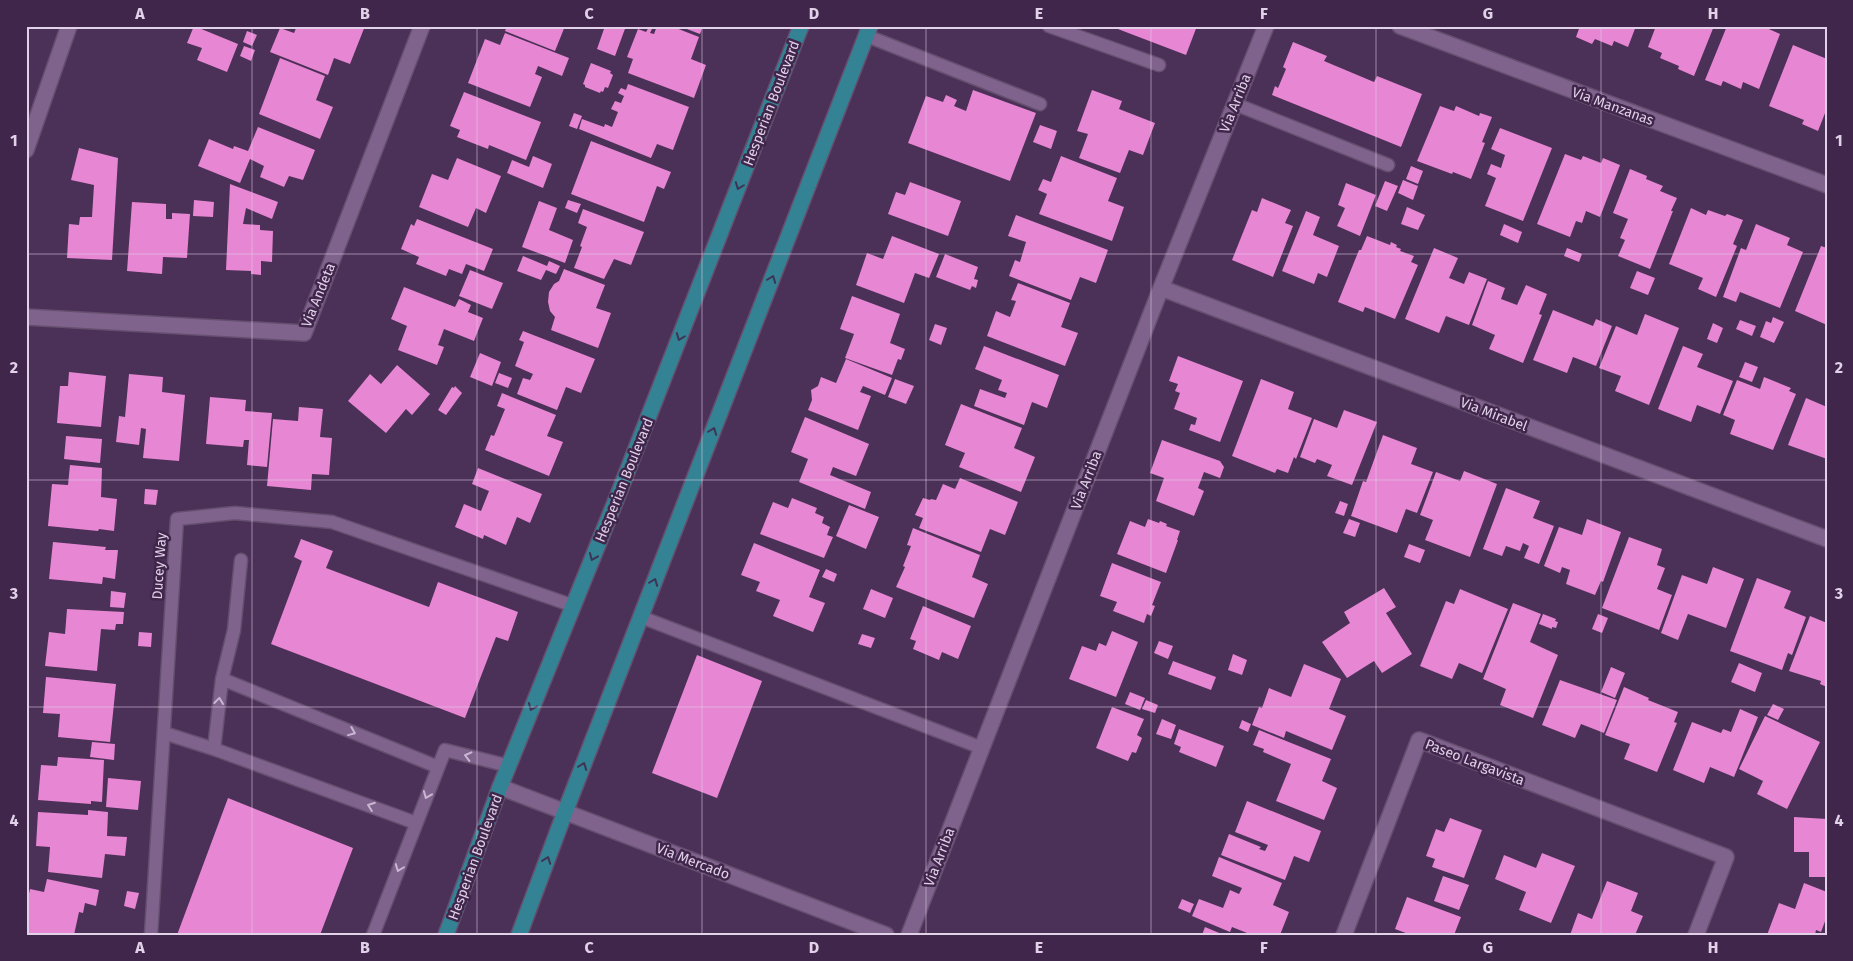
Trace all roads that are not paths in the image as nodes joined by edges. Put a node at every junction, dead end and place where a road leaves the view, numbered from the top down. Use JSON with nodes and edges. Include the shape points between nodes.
{"nodes":[{"id":1,"x":69,"y":26,"type":"edge"},
{"id":2,"x":422,"y":26,"type":"edge"},
{"id":3,"x":801,"y":26,"type":"edge"},
{"id":4,"x":1049,"y":26,"type":"edge"},
{"id":5,"x":1266,"y":26,"type":"edge"},
{"id":6,"x":1400,"y":26,"type":"edge"},
{"id":7,"x":1421,"y":30,"type":"edge"},
{"id":8,"x":868,"y":31,"type":"edge"},
{"id":9,"x":1159,"y":64,"type":"dead end"},
{"id":10,"x":1040,"y":104,"type":"dead end"},
{"id":11,"x":1235,"y":104,"type":"junction"},
{"id":12,"x":26,"y":150,"type":"edge"},
{"id":13,"x":1388,"y":165,"type":"dead end"},
{"id":14,"x":1827,"y":185,"type":"edge"},
{"id":15,"x":1161,"y":288,"type":"junction"},
{"id":16,"x":26,"y":317,"type":"edge"},
{"id":17,"x":1827,"y":539,"type":"edge"},
{"id":18,"x":241,"y":560,"type":"dead end"},
{"id":19,"x":574,"y":606,"type":"junction"},
{"id":20,"x":641,"y":617,"type":"junction"},
{"id":21,"x":222,"y":679,"type":"junction"},
{"id":22,"x":164,"y":733,"type":"junction"},
{"id":23,"x":982,"y":748,"type":"junction"},
{"id":24,"x":214,"y":749,"type":"junction"},
{"id":25,"x":509,"y":766,"type":"junction"},
{"id":26,"x":438,"y":767,"type":"junction"},
{"id":27,"x":500,"y":787,"type":"junction"},
{"id":28,"x":565,"y":812,"type":"junction"},
{"id":29,"x":416,"y":823,"type":"junction"},
{"id":30,"x":151,"y":935,"type":"edge"},
{"id":31,"x":373,"y":935,"type":"edge"},
{"id":32,"x":446,"y":935,"type":"edge"},
{"id":33,"x":520,"y":935,"type":"edge"},
{"id":34,"x":886,"y":935,"type":"edge"},
{"id":35,"x":909,"y":935,"type":"edge"},
{"id":36,"x":1344,"y":935,"type":"edge"},
{"id":37,"x":1696,"y":935,"type":"edge"}],
"edges":[{"from":1,"to":12,"type":"street"},
{"from":2,"to":16,"type":"street","name":"Via Andeta","via":[[304,333]]},
{"from":3,"to":19,"type":"main road","name":"Hesperian Boulevard","one_way":true},
{"from":4,"to":9,"type":"lane"},
{"from":5,"to":11,"type":"street","name":"Via Arriba"},
{"from":6,"to":7,"type":"street","name":"Via Manzanas"},
{"from":7,"to":14,"type":"street","name":"Via Manzanas"},
{"from":8,"to":10,"type":"lane"},
{"from":20,"to":8,"type":"main road","one_way":true},
{"from":11,"to":13,"type":"lane"},
{"from":11,"to":15,"type":"street","name":"Via Arriba"},
{"from":15,"to":17,"type":"street","name":"Via Mirabel"},
{"from":15,"to":23,"type":"street","name":"Via Arriba"},
{"from":18,"to":21,"type":"lane","via":[[234,630]]},
{"from":19,"to":22,"type":"lane","name":"Ducey Way","via":[[332,522],[234,513],[177,519]]},
{"from":19,"to":25,"type":"main road","name":"Hesperian Boulevard","one_way":true},
{"from":20,"to":23,"type":"lane"},
{"from":28,"to":20,"type":"main road","one_way":true},
{"from":24,"to":21,"type":"lane","one_way":true},
{"from":21,"to":26,"type":"lane","one_way":true},
{"from":22,"to":24,"type":"lane"},
{"from":22,"to":30,"type":"lane","name":"Ducey Way"},
{"from":23,"to":35,"type":"street","name":"Via Arriba"},
{"from":29,"to":24,"type":"lane","one_way":true},
{"from":25,"to":26,"type":"lane","one_way":true,"via":[[445,750]]},
{"from":25,"to":27,"type":"main road","name":"Hesperian Boulevard"},
{"from":26,"to":29,"type":"lane","one_way":true},
{"from":27,"to":28,"type":"street","name":"Via Mercado"},
{"from":27,"to":32,"type":"main road","name":"Hesperian Boulevard"},
{"from":33,"to":28,"type":"main road","one_way":true},
{"from":28,"to":34,"type":"street","name":"Via Mercado"},
{"from":29,"to":31,"type":"lane","one_way":true},
{"from":36,"to":37,"type":"street","name":"Paseo Largavista","via":[[1419,740],[1726,857]]}]}
